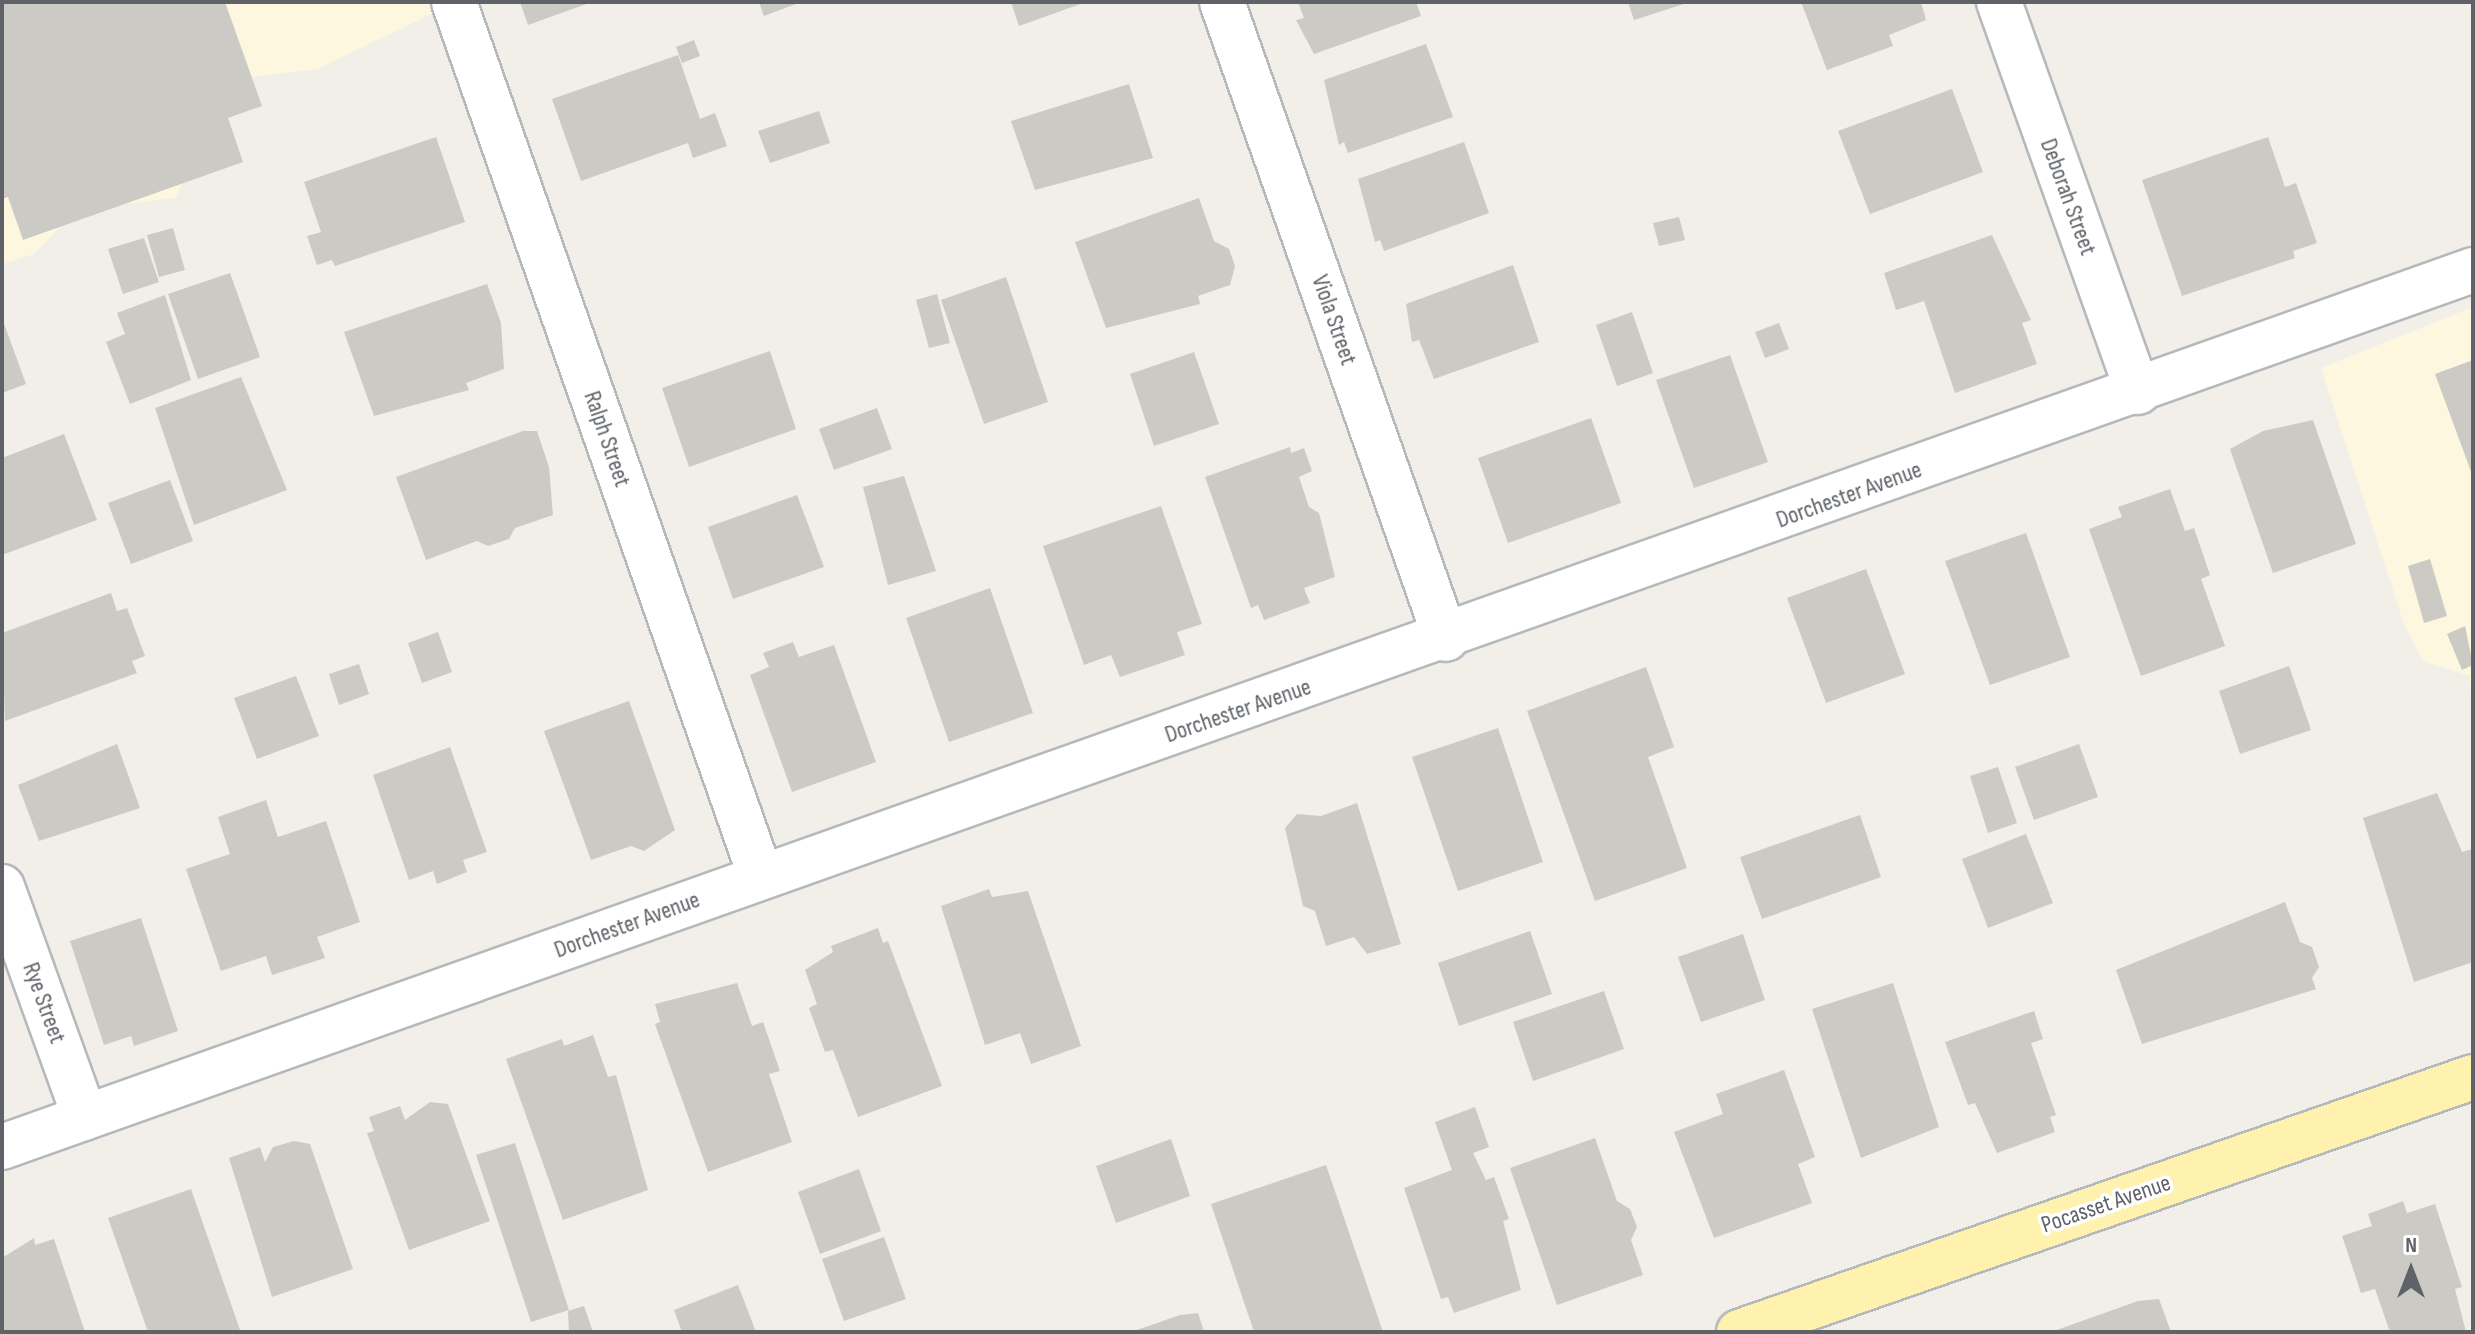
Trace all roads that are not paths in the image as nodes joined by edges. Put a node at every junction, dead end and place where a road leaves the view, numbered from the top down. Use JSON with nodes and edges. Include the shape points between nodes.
{"nodes":[{"id":1,"x":454,"y":2,"type":"edge"},
{"id":2,"x":1222,"y":2,"type":"edge"},
{"id":3,"x":1999,"y":2,"type":"edge"},
{"id":4,"x":2473,"y":270,"type":"edge"},
{"id":5,"x":2138,"y":392,"type":"junction"},
{"id":6,"x":1446,"y":639,"type":"junction"},
{"id":7,"x":761,"y":877,"type":"junction"},
{"id":8,"x":2,"y":887,"type":"edge"},
{"id":9,"x":2473,"y":1077,"type":"edge"},
{"id":10,"x":85,"y":1118,"type":"junction"},
{"id":11,"x":2,"y":1147,"type":"edge"},
{"id":12,"x":1739,"y":1332,"type":"edge"}],
"edges":[{"from":1,"to":7,"type":"street","name":"Ralph Street"},
{"from":2,"to":6,"type":"street","name":"Viola Street"},
{"from":3,"to":5,"type":"street","name":"Deborah Street"},
{"from":4,"to":5,"type":"street","name":"Dorchester Avenue"},
{"from":5,"to":6,"type":"street","name":"Dorchester Avenue"},
{"from":6,"to":7,"type":"street","name":"Dorchester Avenue"},
{"from":7,"to":10,"type":"street","name":"Dorchester Avenue"},
{"from":8,"to":10,"type":"street","name":"Rye Street"},
{"from":9,"to":12,"type":"main road","name":"Pocasset Avenue"},
{"from":10,"to":11,"type":"street","name":"Dorchester Avenue"}]}
